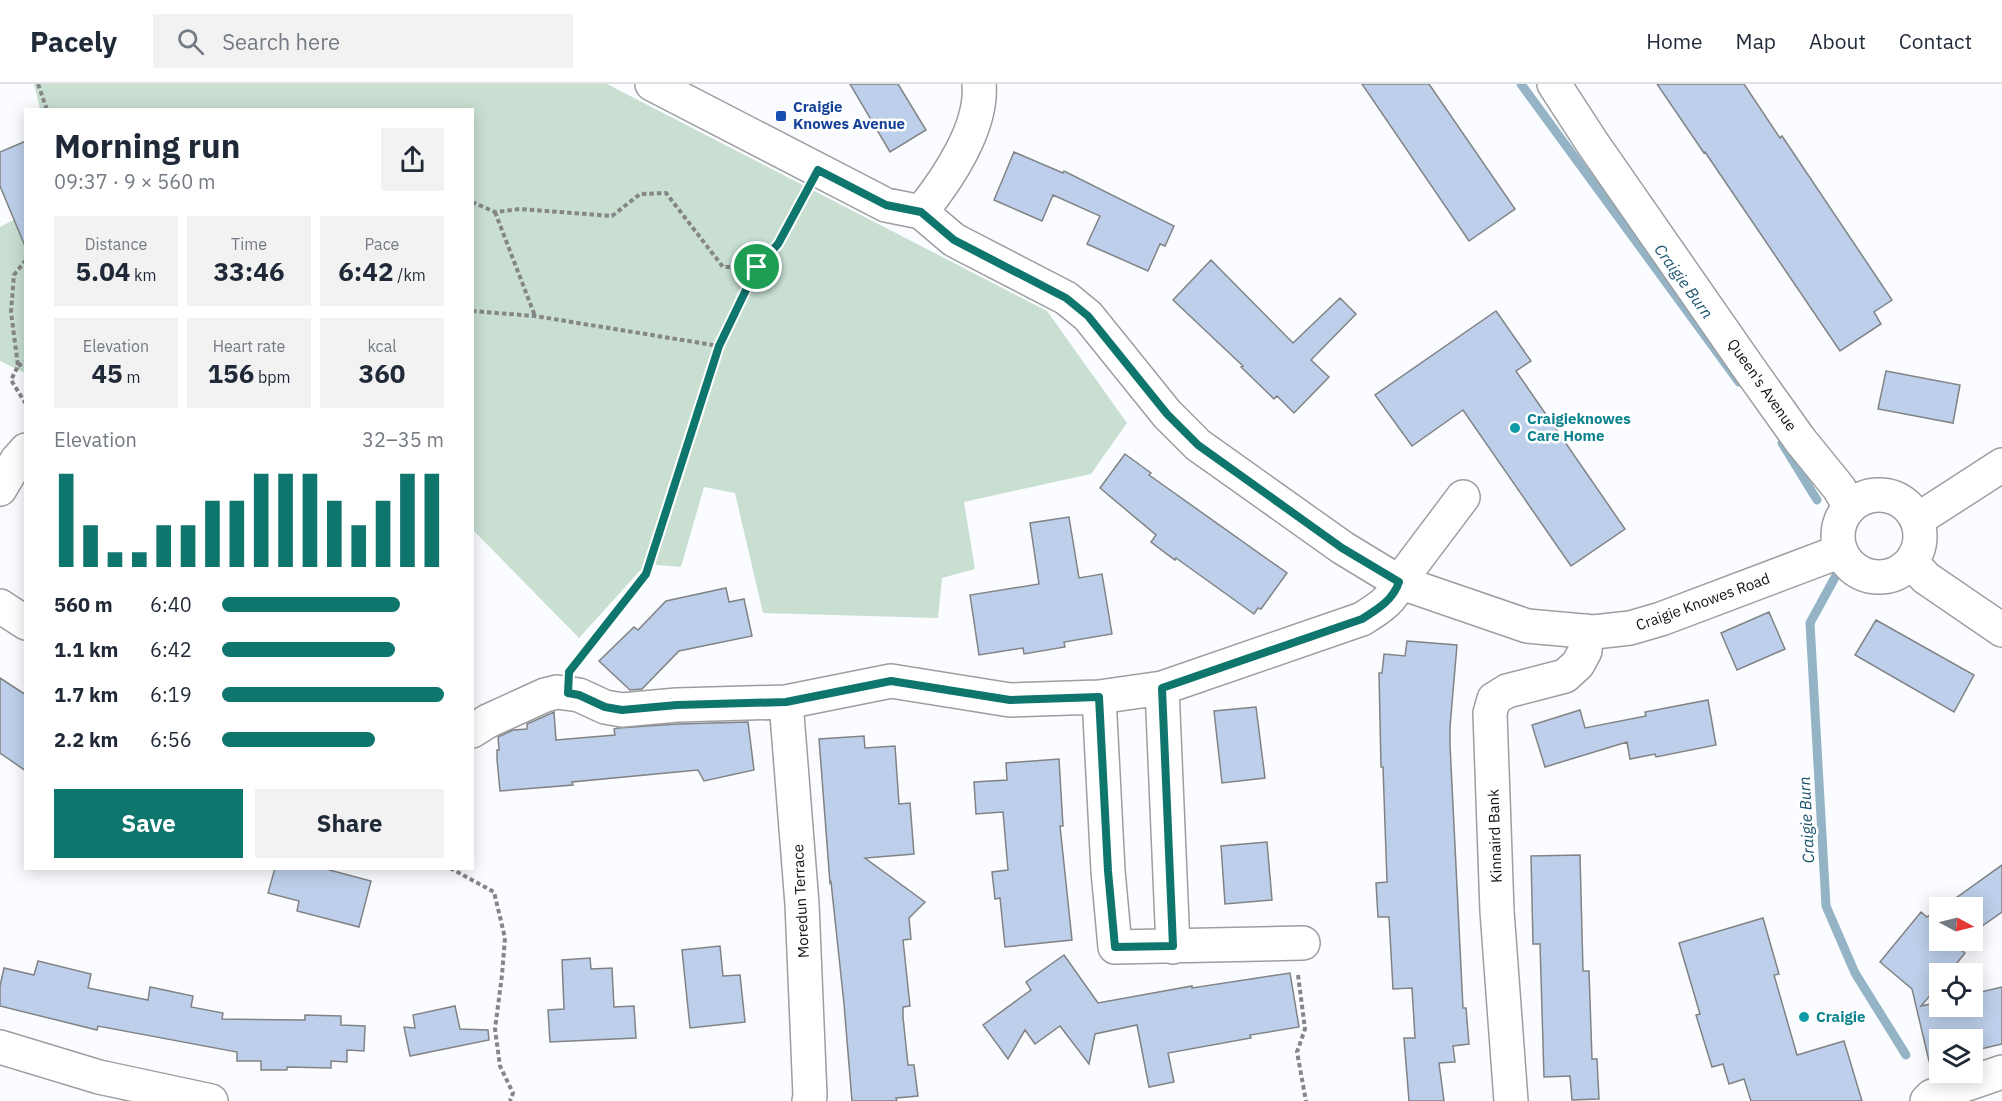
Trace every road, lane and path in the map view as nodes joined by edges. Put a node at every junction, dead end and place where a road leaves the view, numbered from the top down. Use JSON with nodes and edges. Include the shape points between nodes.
{"nodes":[{"id":1,"x":38,"y":84,"type":"edge"},
{"id":2,"x":652,"y":84,"type":"edge"},
{"id":3,"x":979,"y":84,"type":"edge"},
{"id":4,"x":1554,"y":84,"type":"edge"},
{"id":5,"x":46,"y":108,"type":"edge"},
{"id":6,"x":818,"y":170,"type":"junction"},
{"id":7,"x":474,"y":203,"type":"edge"},
{"id":8,"x":495,"y":212,"type":"junction"},
{"id":9,"x":921,"y":212,"type":"junction"},
{"id":10,"x":24,"y":262,"type":"edge"},
{"id":11,"x":757,"y":267,"type":"junction"},
{"id":12,"x":474,"y":311,"type":"edge"},
{"id":13,"x":535,"y":316,"type":"junction"},
{"id":14,"x":719,"y":346,"type":"junction"},
{"id":15,"x":24,"y":362,"type":"edge"},
{"id":16,"x":18,"y":366,"type":"junction"},
{"id":17,"x":24,"y":401,"type":"edge"},
{"id":18,"x":24,"y":452,"type":"edge"},
{"id":19,"x":2002,"y":465,"type":"edge"},
{"id":20,"x":0,"y":489,"type":"edge"},
{"id":21,"x":1463,"y":497,"type":"dead end"},
{"id":22,"x":1850,"y":507,"type":"junction"},
{"id":23,"x":1917,"y":520,"type":"junction"},
{"id":24,"x":1841,"y":551,"type":"junction"},
{"id":25,"x":1911,"y":562,"type":"junction"},
{"id":26,"x":1399,"y":582,"type":"junction"},
{"id":27,"x":0,"y":606,"type":"edge"},
{"id":28,"x":24,"y":622,"type":"edge"},
{"id":29,"x":2002,"y":630,"type":"edge"},
{"id":30,"x":1586,"y":631,"type":"junction"},
{"id":31,"x":1162,"y":688,"type":"junction"},
{"id":32,"x":568,"y":693,"type":"junction"},
{"id":33,"x":1099,"y":697,"type":"junction"},
{"id":34,"x":786,"y":702,"type":"junction"},
{"id":35,"x":474,"y":730,"type":"edge"},
{"id":36,"x":454,"y":870,"type":"edge"},
{"id":37,"x":1298,"y":943,"type":"joint"},
{"id":38,"x":1173,"y":946,"type":"junction"},
{"id":39,"x":0,"y":1047,"type":"edge"},
{"id":40,"x":2002,"y":1072,"type":"edge"},
{"id":41,"x":211,"y":1101,"type":"edge"},
{"id":42,"x":510,"y":1101,"type":"edge"},
{"id":43,"x":809,"y":1101,"type":"edge"},
{"id":44,"x":1306,"y":1101,"type":"edge"},
{"id":45,"x":1511,"y":1101,"type":"edge"},
{"id":46,"x":1927,"y":1101,"type":"edge"}],
"edges":[{"from":1,"to":5,"type":"path"},
{"from":2,"to":6,"type":"street","name":"Craigie Knowes Road"},
{"from":3,"to":9,"type":"street","via":[[977,113],[965,142],[939,190]]},
{"from":4,"to":22,"type":"street","name":"Queen's Avenue","via":[[1748,367]]},
{"from":6,"to":9,"type":"street","name":"Craigie Knowes Road","via":[[886,205]]},
{"from":6,"to":11,"type":"path","via":[[778,244]]},
{"from":7,"to":8,"type":"path"},
{"from":8,"to":11,"type":"path","via":[[520,209],[612,216],[640,194],[666,193],[723,267]]},
{"from":8,"to":13,"type":"path"},
{"from":9,"to":26,"type":"street","name":"Craigie Knowes Road","via":[[954,240],[1066,298],[1088,316],[1167,414],[1198,445],[1342,548]]},
{"from":10,"to":16,"type":"path","via":[[14,274],[10,312]]},
{"from":11,"to":14,"type":"path"},
{"from":12,"to":13,"type":"path"},
{"from":13,"to":14,"type":"path"},
{"from":14,"to":32,"type":"path","via":[[646,574],[569,672]]},
{"from":15,"to":16,"type":"path"},
{"from":16,"to":17,"type":"path","via":[[11,380]]},
{"from":18,"to":20,"type":"street"},
{"from":19,"to":23,"type":"street"},
{"from":21,"to":26,"type":"street"},
{"from":22,"to":23,"type":"street","via":[[1873,495],[1887,496],[1900,500]]},
{"from":22,"to":24,"type":"street","via":[[1839,528]]},
{"from":23,"to":25,"type":"street","via":[[1919,542]]},
{"from":24,"to":25,"type":"street","via":[[1851,566],[1879,577],[1902,570]]},
{"from":24,"to":30,"type":"street","name":"Craigie Knowes Road","via":[[1661,619],[1630,628]]},
{"from":25,"to":29,"type":"street","via":[[1926,578]]},
{"from":26,"to":30,"type":"street","name":"Craigie Knowes Road","via":[[1527,626]]},
{"from":26,"to":31,"type":"street","via":[[1395,593],[1381,607],[1362,619]]},
{"from":27,"to":28,"type":"street"},
{"from":30,"to":45,"type":"street","name":"Kinnaird Bank","via":[[1585,651],[1565,676],[1507,691],[1494,699],[1490,713],[1497,911]]},
{"from":31,"to":33,"type":"street"},
{"from":31,"to":38,"type":"street"},
{"from":32,"to":34,"type":"street","via":[[622,710]]},
{"from":32,"to":35,"type":"street","via":[[545,695]]},
{"from":33,"to":34,"type":"street","via":[[1010,700],[891,681]]},
{"from":33,"to":38,"type":"street","via":[[1115,947]]},
{"from":34,"to":43,"type":"street","name":"Moredun Terrace","via":[[802,904]]},
{"from":36,"to":42,"type":"path","via":[[494,892],[505,938],[495,1029],[500,1066],[513,1093]]},
{"from":37,"to":38,"type":"street"},
{"from":37,"to":44,"type":"path","via":[[1305,1029],[1298,1052]]},
{"from":39,"to":41,"type":"street","via":[[99,1077]]},
{"from":40,"to":46,"type":"street"}]}
